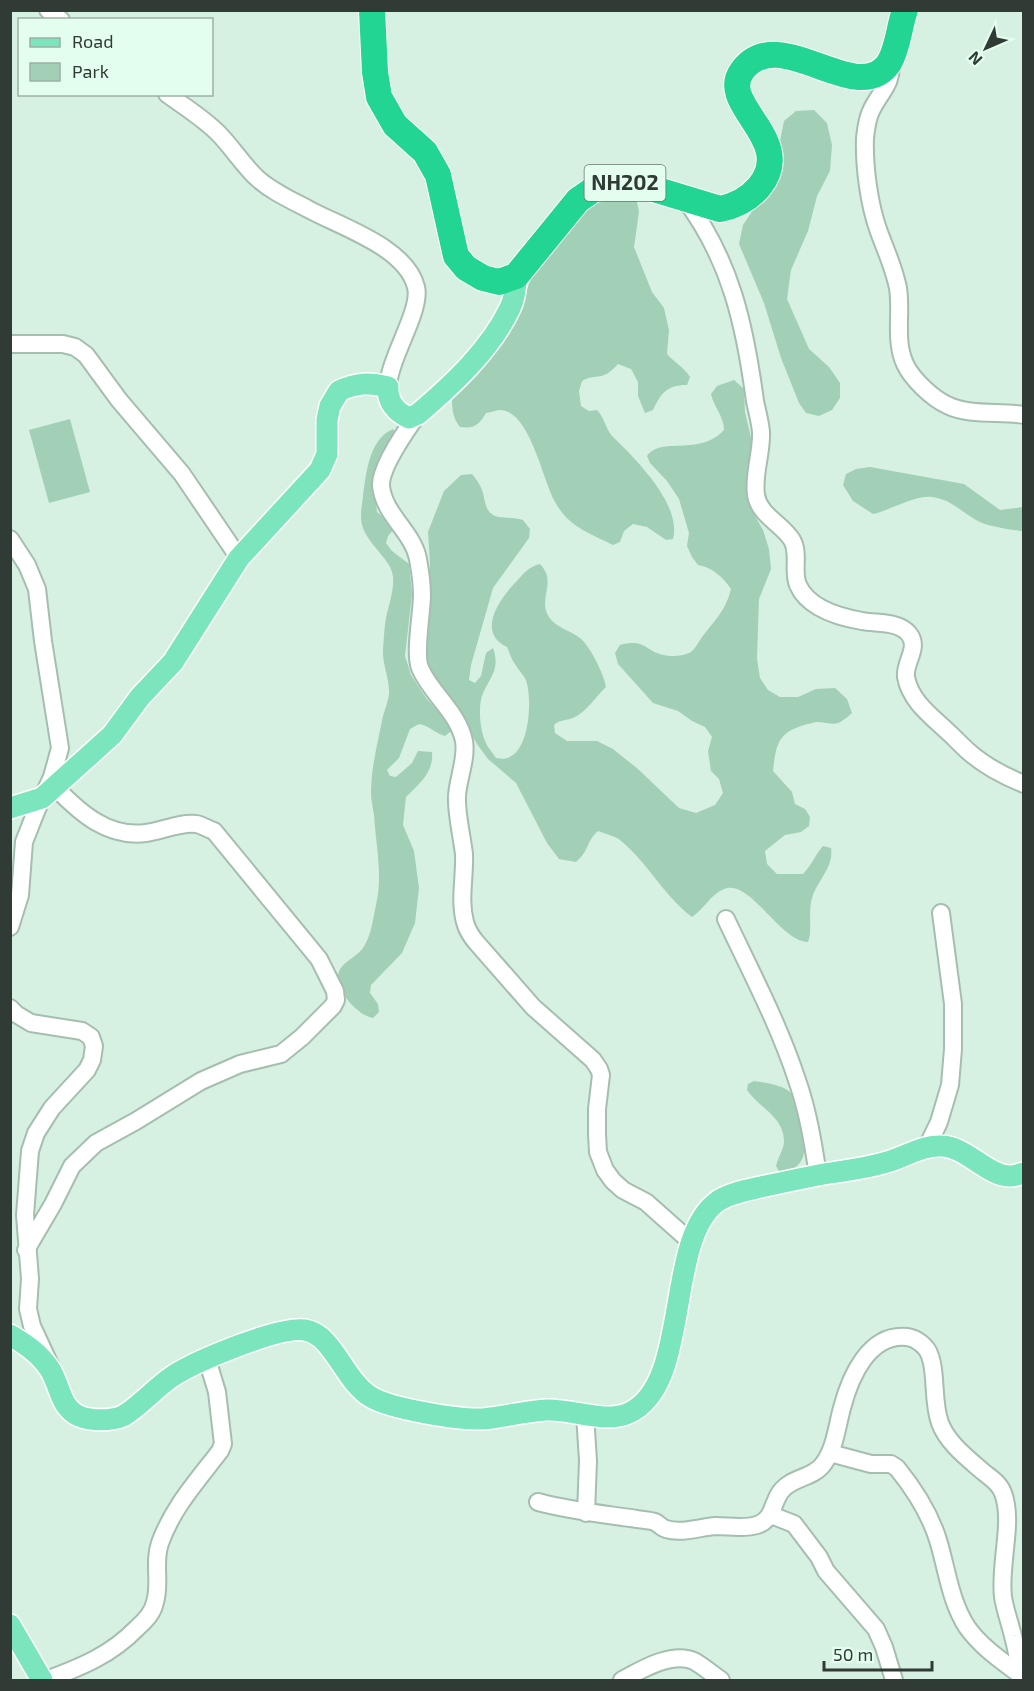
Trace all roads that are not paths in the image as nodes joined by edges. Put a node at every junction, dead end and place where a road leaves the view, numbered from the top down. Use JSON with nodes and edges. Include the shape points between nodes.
{"nodes":[{"id":1,"x":372,"y":10,"type":"edge"},
{"id":2,"x":905,"y":10,"type":"edge"},
{"id":3,"x":890,"y":62,"type":"junction"},
{"id":4,"x":170,"y":96,"type":"edge"},
{"id":5,"x":684,"y":197,"type":"junction"},
{"id":6,"x":516,"y":276,"type":"junction"},
{"id":7,"x":10,"y":344,"type":"edge"},
{"id":8,"x":388,"y":387,"type":"junction"},
{"id":9,"x":418,"y":414,"type":"junction"},
{"id":10,"x":1023,"y":415,"type":"edge"},
{"id":11,"x":10,"y":539,"type":"edge"},
{"id":12,"x":239,"y":558,"type":"junction"},
{"id":13,"x":1023,"y":784,"type":"edge"},
{"id":14,"x":48,"y":793,"type":"junction"},
{"id":15,"x":10,"y":808,"type":"edge"},
{"id":16,"x":941,"y":913,"type":"dead end"},
{"id":17,"x":726,"y":919,"type":"dead end"},
{"id":18,"x":10,"y":927,"type":"edge"},
{"id":19,"x":10,"y":1008,"type":"edge"},
{"id":20,"x":927,"y":1147,"type":"junction"},
{"id":21,"x":1023,"y":1173,"type":"edge"},
{"id":22,"x":818,"y":1175,"type":"junction"},
{"id":23,"x":691,"y":1242,"type":"junction"},
{"id":24,"x":26,"y":1250,"type":"junction"},
{"id":25,"x":10,"y":1335,"type":"edge"},
{"id":26,"x":207,"y":1359,"type":"junction"},
{"id":27,"x":52,"y":1372,"type":"junction"},
{"id":28,"x":585,"y":1414,"type":"junction"},
{"id":29,"x":830,"y":1453,"type":"junction"},
{"id":30,"x":538,"y":1502,"type":"dead end"},
{"id":31,"x":586,"y":1513,"type":"junction"},
{"id":32,"x":771,"y":1515,"type":"junction"},
{"id":33,"x":10,"y":1625,"type":"edge"},
{"id":34,"x":1022,"y":1678,"type":"edge"},
{"id":35,"x":42,"y":1680,"type":"edge"},
{"id":36,"x":46,"y":1680,"type":"edge"},
{"id":37,"x":622,"y":1680,"type":"edge"},
{"id":38,"x":721,"y":1680,"type":"edge"},
{"id":39,"x":894,"y":1680,"type":"edge"}],
"edges":[{"from":1,"to":6,"type":"highway","via":[[379,98],[395,125],[425,152],[438,175],[456,256],[483,278],[499,282]]},
{"from":2,"to":3,"type":"highway"},
{"from":3,"to":5,"type":"highway","number":"NH202","via":[[874,76],[865,78],[794,58],[765,55],[753,60],[738,77],[737,88],[766,140],[769,160],[764,180],[745,200],[732,207],[720,209]]},
{"from":3,"to":10,"type":"street","via":[[889,80],[871,110],[866,129],[866,169],[878,230],[898,291],[900,346],[905,365],[947,405],[960,410]]},
{"from":4,"to":8,"type":"street","via":[[218,133],[258,180],[391,253],[412,275],[417,290],[415,306],[392,362]]},
{"from":5,"to":6,"type":"highway","number":"NH202","via":[[634,183],[594,189],[578,200]]},
{"from":5,"to":13,"type":"street","via":[[713,241],[743,325],[761,431],[756,497],[793,542],[797,583],[805,597],[838,615],[902,627],[910,635],[914,650],[906,675],[912,695],[968,752]]},
{"from":6,"to":9,"type":"main road","via":[[511,307],[497,330],[473,360]]},
{"from":7,"to":12,"type":"street","via":[[63,344],[86,355],[182,474]]},
{"from":8,"to":9,"type":"main road","via":[[391,405],[400,414],[409,418]]},
{"from":8,"to":12,"type":"main road","via":[[362,383],[339,391],[330,406],[327,454],[320,470]]},
{"from":9,"to":23,"type":"street","via":[[399,441],[381,486],[418,557],[422,594],[418,664],[456,721],[464,742],[456,797],[464,856],[462,902],[468,932],[533,1007],[599,1069],[598,1152],[605,1170],[623,1190],[646,1203]]},
{"from":11,"to":14,"type":"street","via":[[37,589],[60,748]]},
{"from":12,"to":14,"type":"main road","via":[[173,662],[112,735]]},
{"from":14,"to":15,"type":"main road"},
{"from":14,"to":18,"type":"street","via":[[24,842],[20,895]]},
{"from":14,"to":24,"type":"street","via":[[104,827],[122,832],[144,833],[197,824],[213,831],[314,951],[336,1000],[329,1011],[280,1054],[201,1081],[96,1143],[72,1166]]},
{"from":16,"to":20,"type":"street","via":[[953,1004],[953,1049],[950,1085]]},
{"from":17,"to":22,"type":"street","via":[[798,1081]]},
{"from":19,"to":24,"type":"street","via":[[31,1023],[82,1031],[91,1037],[94,1046],[87,1070],[52,1108],[30,1151]]},
{"from":20,"to":21,"type":"main road","via":[[945,1146],[998,1173]]},
{"from":20,"to":22,"type":"main road","via":[[885,1163]]},
{"from":22,"to":23,"type":"main road","via":[[726,1197],[712,1207]]},
{"from":23,"to":28,"type":"main road","via":[[668,1352],[652,1393],[641,1406],[626,1414]]},
{"from":24,"to":27,"type":"street","via":[[29,1317]]},
{"from":25,"to":27,"type":"main road","via":[[31,1348]]},
{"from":26,"to":27,"type":"main road","via":[[181,1371],[124,1415],[112,1419],[78,1416],[66,1405]]},
{"from":26,"to":28,"type":"main road","via":[[288,1331],[305,1330],[320,1335],[350,1379],[385,1402],[461,1418],[484,1419],[547,1410]]},
{"from":26,"to":36,"type":"street","via":[[217,1392],[223,1444],[182,1499],[160,1543],[155,1605],[127,1639],[103,1656]]},
{"from":28,"to":31,"type":"street"},
{"from":29,"to":32,"type":"street","via":[[813,1473],[784,1488]]},
{"from":29,"to":34,"type":"street","via":[[897,1468],[931,1521],[958,1612],[979,1642]]},
{"from":29,"to":34,"type":"street","via":[[846,1396],[870,1350],[885,1339],[899,1336],[913,1338],[924,1346],[930,1356],[936,1413],[942,1429],[953,1445],[995,1480],[1003,1492],[1003,1596]]},
{"from":30,"to":31,"type":"street"},
{"from":31,"to":32,"type":"street","via":[[655,1522],[680,1531],[756,1525]]},
{"from":32,"to":39,"type":"street","via":[[794,1524],[826,1571],[876,1629]]},
{"from":33,"to":35,"type":"main road"},
{"from":37,"to":38,"type":"street","via":[[645,1668],[684,1658]]}]}
